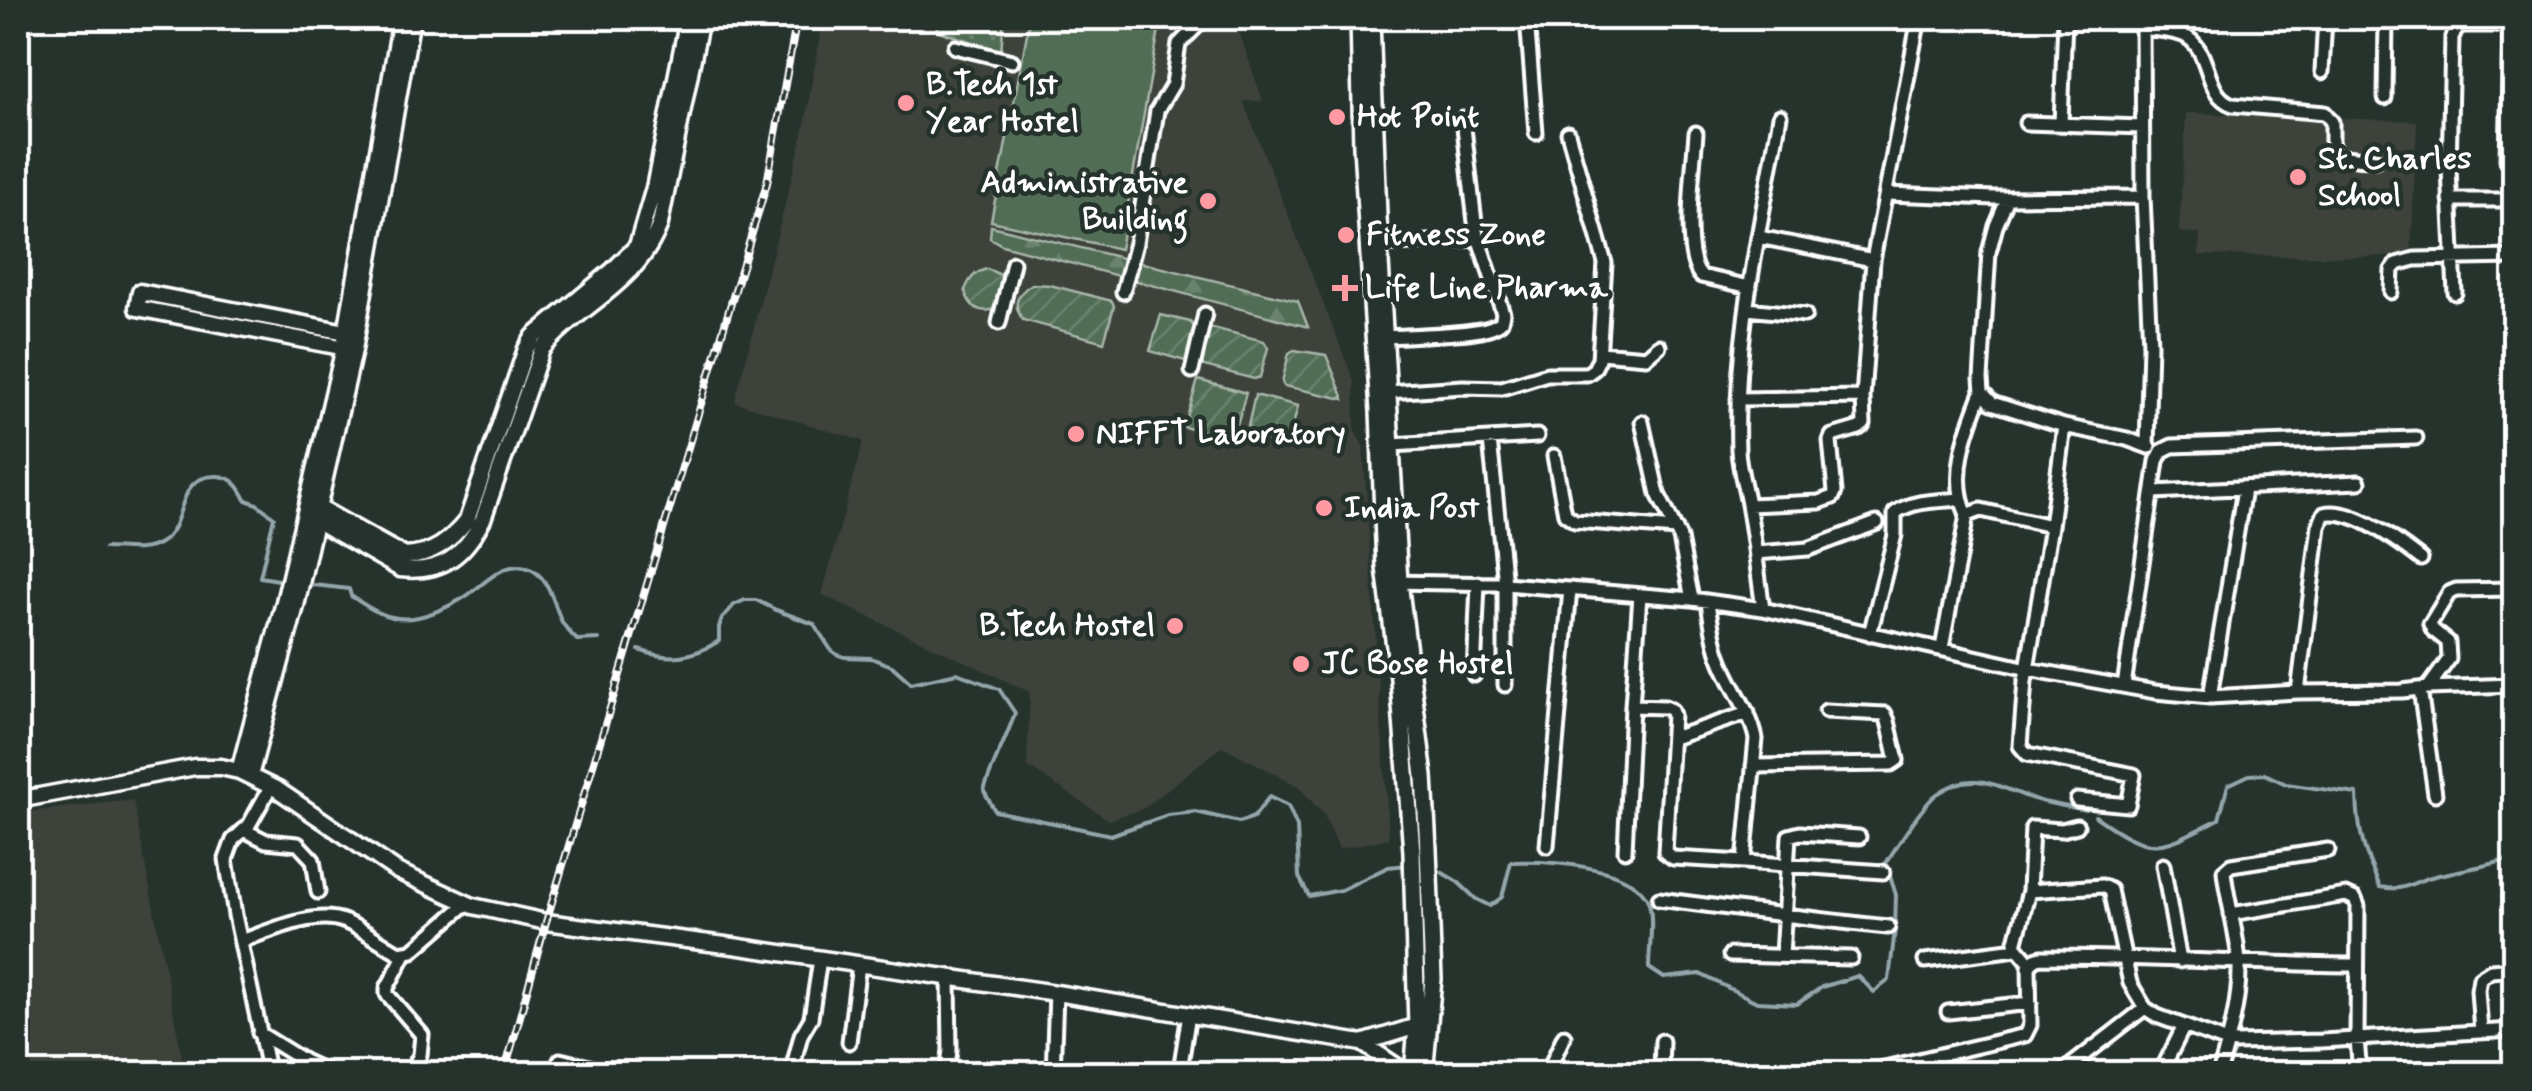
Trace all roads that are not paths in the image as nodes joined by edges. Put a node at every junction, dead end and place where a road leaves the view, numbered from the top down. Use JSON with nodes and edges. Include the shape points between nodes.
{"nodes":[{"id":1,"x":401,"y":18,"type":"edge"},
{"id":2,"x":412,"y":18,"type":"edge"},
{"id":3,"x":688,"y":18,"type":"edge"},
{"id":4,"x":701,"y":18,"type":"edge"},
{"id":5,"x":1201,"y":18,"type":"edge"},
{"id":6,"x":1359,"y":18,"type":"edge"},
{"id":7,"x":1371,"y":18,"type":"edge"},
{"id":8,"x":1527,"y":18,"type":"edge"},
{"id":9,"x":1920,"y":18,"type":"edge"},
{"id":10,"x":2065,"y":18,"type":"edge"},
{"id":11,"x":2325,"y":18,"type":"edge"},
{"id":12,"x":2386,"y":18,"type":"edge"},
{"id":13,"x":2457,"y":22,"type":"edge"},
{"id":14,"x":2142,"y":23,"type":"edge"},
{"id":15,"x":2512,"y":25,"type":"edge"},
{"id":16,"x":955,"y":47,"type":"dead end"},
{"id":17,"x":1012,"y":62,"type":"dead end"},
{"id":18,"x":2322,"y":72,"type":"dead end"},
{"id":19,"x":2385,"y":98,"type":"dead end"},
{"id":20,"x":1780,"y":116,"type":"dead end"},
{"id":21,"x":1463,"y":118,"type":"dead end"},
{"id":22,"x":2026,"y":123,"type":"dead end"},
{"id":23,"x":2061,"y":124,"type":"junction"},
{"id":24,"x":2142,"y":126,"type":"junction"},
{"id":25,"x":1536,"y":133,"type":"dead end"},
{"id":26,"x":1568,"y":133,"type":"dead end"},
{"id":27,"x":1696,"y":133,"type":"dead end"},
{"id":28,"x":2376,"y":160,"type":"dead end"},
{"id":29,"x":2507,"y":160,"type":"dead end"},
{"id":30,"x":1887,"y":194,"type":"junction"},
{"id":31,"x":2143,"y":196,"type":"junction"},
{"id":32,"x":2008,"y":198,"type":"junction"},
{"id":33,"x":2450,"y":200,"type":"junction"},
{"id":34,"x":2514,"y":200,"type":"edge"},
{"id":35,"x":1760,"y":236,"type":"junction"},
{"id":36,"x":1478,"y":239,"type":"junction"},
{"id":37,"x":1379,"y":245,"type":"junction"},
{"id":38,"x":2514,"y":257,"type":"edge"},
{"id":39,"x":2452,"y":258,"type":"junction"},
{"id":40,"x":1873,"y":260,"type":"junction"},
{"id":41,"x":1014,"y":264,"type":"dead end"},
{"id":42,"x":1750,"y":288,"type":"junction"},
{"id":43,"x":1123,"y":292,"type":"dead end"},
{"id":44,"x":2390,"y":292,"type":"dead end"},
{"id":45,"x":2455,"y":292,"type":"dead end"},
{"id":46,"x":1747,"y":309,"type":"junction"},
{"id":47,"x":1205,"y":314,"type":"dead end"},
{"id":48,"x":1805,"y":315,"type":"dead end"},
{"id":49,"x":999,"y":322,"type":"dead end"},
{"id":50,"x":1385,"y":337,"type":"junction"},
{"id":51,"x":350,"y":341,"type":"junction"},
{"id":52,"x":1659,"y":346,"type":"dead end"},
{"id":53,"x":1600,"y":353,"type":"junction"},
{"id":54,"x":1192,"y":370,"type":"dead end"},
{"id":55,"x":1388,"y":392,"type":"junction"},
{"id":56,"x":1982,"y":392,"type":"junction"},
{"id":57,"x":1864,"y":397,"type":"junction"},
{"id":58,"x":1738,"y":400,"type":"junction"},
{"id":59,"x":1642,"y":422,"type":"dead end"},
{"id":60,"x":2064,"y":426,"type":"junction"},
{"id":61,"x":1537,"y":436,"type":"dead end"},
{"id":62,"x":2416,"y":438,"type":"dead end"},
{"id":63,"x":1490,"y":440,"type":"junction"},
{"id":64,"x":1392,"y":445,"type":"junction"},
{"id":65,"x":2147,"y":446,"type":"junction"},
{"id":66,"x":2162,"y":451,"type":"junction"},
{"id":67,"x":1554,"y":456,"type":"dead end"},
{"id":68,"x":2358,"y":482,"type":"dead end"},
{"id":69,"x":2244,"y":489,"type":"junction"},
{"id":70,"x":2154,"y":492,"type":"junction"},
{"id":71,"x":1960,"y":499,"type":"junction"},
{"id":72,"x":1748,"y":505,"type":"junction"},
{"id":73,"x":312,"y":511,"type":"junction"},
{"id":74,"x":1967,"y":516,"type":"junction"},
{"id":75,"x":1878,"y":523,"type":"dead end"},
{"id":76,"x":2051,"y":526,"type":"junction"},
{"id":77,"x":1676,"y":529,"type":"junction"},
{"id":78,"x":1756,"y":553,"type":"junction"},
{"id":79,"x":2421,"y":560,"type":"dead end"},
{"id":80,"x":1393,"y":582,"type":"junction"},
{"id":81,"x":1478,"y":584,"type":"junction"},
{"id":82,"x":1505,"y":584,"type":"junction"},
{"id":83,"x":1570,"y":589,"type":"junction"},
{"id":84,"x":2514,"y":589,"type":"edge"},
{"id":85,"x":1640,"y":595,"type":"junction"},
{"id":86,"x":1692,"y":599,"type":"junction"},
{"id":87,"x":1708,"y":602,"type":"junction"},
{"id":88,"x":1764,"y":609,"type":"junction"},
{"id":89,"x":1870,"y":634,"type":"junction"},
{"id":90,"x":1942,"y":648,"type":"junction"},
{"id":91,"x":2028,"y":669,"type":"junction"},
{"id":92,"x":1474,"y":675,"type":"dead end"},
{"id":93,"x":1504,"y":685,"type":"dead end"},
{"id":94,"x":2514,"y":685,"type":"edge"},
{"id":95,"x":2124,"y":686,"type":"junction"},
{"id":96,"x":2424,"y":688,"type":"junction"},
{"id":97,"x":2298,"y":692,"type":"junction"},
{"id":98,"x":2210,"y":697,"type":"junction"},
{"id":99,"x":1632,"y":706,"type":"junction"},
{"id":100,"x":1826,"y":711,"type":"dead end"},
{"id":101,"x":1748,"y":713,"type":"junction"},
{"id":102,"x":1673,"y":738,"type":"junction"},
{"id":103,"x":1753,"y":766,"type":"junction"},
{"id":104,"x":244,"y":773,"type":"junction"},
{"id":105,"x":271,"y":786,"type":"junction"},
{"id":106,"x":2436,"y":794,"type":"dead end"},
{"id":107,"x":18,"y":800,"type":"edge"},
{"id":108,"x":2077,"y":800,"type":"dead end"},
{"id":109,"x":2077,"y":826,"type":"dead end"},
{"id":110,"x":244,"y":830,"type":"junction"},
{"id":111,"x":1859,"y":838,"type":"dead end"},
{"id":112,"x":1547,"y":846,"type":"dead end"},
{"id":113,"x":2328,"y":850,"type":"dead end"},
{"id":114,"x":1625,"y":851,"type":"dead end"},
{"id":115,"x":1744,"y":862,"type":"junction"},
{"id":116,"x":1786,"y":865,"type":"junction"},
{"id":117,"x":2164,"y":865,"type":"dead end"},
{"id":118,"x":1883,"y":872,"type":"dead end"},
{"id":119,"x":2030,"y":891,"type":"junction"},
{"id":120,"x":318,"y":892,"type":"dead end"},
{"id":121,"x":1659,"y":899,"type":"dead end"},
{"id":122,"x":466,"y":904,"type":"junction"},
{"id":123,"x":2231,"y":914,"type":"junction"},
{"id":124,"x":1784,"y":916,"type":"junction"},
{"id":125,"x":1888,"y":927,"type":"dead end"},
{"id":126,"x":240,"y":941,"type":"junction"},
{"id":127,"x":2016,"y":950,"type":"junction"},
{"id":128,"x":404,"y":954,"type":"junction"},
{"id":129,"x":1730,"y":954,"type":"dead end"},
{"id":130,"x":1782,"y":956,"type":"junction"},
{"id":131,"x":2125,"y":957,"type":"junction"},
{"id":132,"x":1850,"y":958,"type":"dead end"},
{"id":133,"x":820,"y":959,"type":"junction"},
{"id":134,"x":2180,"y":961,"type":"junction"},
{"id":135,"x":1925,"y":962,"type":"dead end"},
{"id":136,"x":2030,"y":964,"type":"junction"},
{"id":137,"x":2239,"y":964,"type":"junction"},
{"id":138,"x":859,"y":965,"type":"junction"},
{"id":139,"x":2357,"y":965,"type":"junction"},
{"id":140,"x":2514,"y":969,"type":"edge"},
{"id":141,"x":949,"y":978,"type":"junction"},
{"id":142,"x":1056,"y":994,"type":"junction"},
{"id":143,"x":2030,"y":1003,"type":"junction"},
{"id":144,"x":2145,"y":1008,"type":"junction"},
{"id":145,"x":1948,"y":1012,"type":"dead end"},
{"id":146,"x":1189,"y":1014,"type":"junction"},
{"id":147,"x":1423,"y":1026,"type":"junction"},
{"id":148,"x":2184,"y":1026,"type":"junction"},
{"id":149,"x":2514,"y":1030,"type":"edge"},
{"id":150,"x":259,"y":1032,"type":"junction"},
{"id":151,"x":2481,"y":1032,"type":"junction"},
{"id":152,"x":1564,"y":1036,"type":"dead end"},
{"id":153,"x":2357,"y":1039,"type":"junction"},
{"id":154,"x":1662,"y":1041,"type":"dead end"},
{"id":155,"x":848,"y":1042,"type":"dead end"},
{"id":156,"x":2228,"y":1042,"type":"junction"},
{"id":157,"x":1362,"y":1043,"type":"junction"},
{"id":158,"x":560,"y":1060,"type":"dead end"},
{"id":159,"x":1879,"y":1071,"type":"edge"},
{"id":160,"x":269,"y":1074,"type":"edge"},
{"id":161,"x":332,"y":1074,"type":"edge"},
{"id":162,"x":410,"y":1074,"type":"edge"},
{"id":163,"x":618,"y":1074,"type":"edge"},
{"id":164,"x":791,"y":1074,"type":"edge"},
{"id":165,"x":947,"y":1074,"type":"edge"},
{"id":166,"x":1053,"y":1074,"type":"edge"},
{"id":167,"x":1182,"y":1074,"type":"edge"},
{"id":168,"x":1410,"y":1074,"type":"edge"},
{"id":169,"x":1424,"y":1074,"type":"edge"},
{"id":170,"x":1547,"y":1074,"type":"edge"},
{"id":171,"x":1662,"y":1074,"type":"edge"},
{"id":172,"x":1859,"y":1074,"type":"edge"},
{"id":173,"x":2060,"y":1074,"type":"edge"},
{"id":174,"x":2160,"y":1074,"type":"edge"},
{"id":175,"x":2218,"y":1074,"type":"edge"},
{"id":176,"x":2360,"y":1074,"type":"edge"}],
"edges":[{"from":1,"to":51,"type":"street"},
{"from":2,"to":51,"type":"street"},
{"from":3,"to":73,"type":"street","via":[[636,246],[526,348],[467,520],[438,548],[405,556]]},
{"from":4,"to":73,"type":"street","via":[[653,243],[618,285],[542,349],[471,542],[429,568],[400,568]]},
{"from":5,"to":43,"type":"street","via":[[1179,44],[1173,84],[1157,111]]},
{"from":6,"to":80,"type":"main road"},
{"from":7,"to":37,"type":"main road"},
{"from":8,"to":25,"type":"street"},
{"from":9,"to":30,"type":"street"},
{"from":10,"to":23,"type":"street"},
{"from":11,"to":18,"type":"street"},
{"from":12,"to":19,"type":"street"},
{"from":13,"to":15,"type":"street"},
{"from":13,"to":33,"type":"street"},
{"from":14,"to":24,"type":"street"},
{"from":14,"to":28,"type":"street","via":[[2190,40],[2223,101],[2325,113],[2335,156]]},
{"from":15,"to":29,"type":"street"},
{"from":16,"to":17,"type":"street"},
{"from":20,"to":35,"type":"street"},
{"from":21,"to":36,"type":"street"},
{"from":22,"to":23,"type":"street"},
{"from":23,"to":24,"type":"street"},
{"from":24,"to":31,"type":"street"},
{"from":26,"to":53,"type":"street","via":[[1605,263]]},
{"from":27,"to":42,"type":"street","via":[[1690,228],[1696,270]]},
{"from":30,"to":32,"type":"street"},
{"from":30,"to":40,"type":"street"},
{"from":31,"to":32,"type":"street"},
{"from":31,"to":65,"type":"street"},
{"from":32,"to":56,"type":"street","via":[[1990,252]]},
{"from":33,"to":34,"type":"street"},
{"from":33,"to":39,"type":"street"},
{"from":35,"to":40,"type":"street"},
{"from":35,"to":42,"type":"street"},
{"from":36,"to":37,"type":"street"},
{"from":36,"to":50,"type":"street","via":[[1502,320],[1476,330]]},
{"from":37,"to":50,"type":"main road"},
{"from":38,"to":39,"type":"street"},
{"from":39,"to":44,"type":"street","via":[[2398,264]]},
{"from":39,"to":45,"type":"street"},
{"from":40,"to":57,"type":"street"},
{"from":41,"to":49,"type":"street"},
{"from":42,"to":46,"type":"street"},
{"from":46,"to":48,"type":"street"},
{"from":46,"to":58,"type":"street"},
{"from":47,"to":54,"type":"street"},
{"from":50,"to":55,"type":"main road"},
{"from":51,"to":51,"type":"street","via":[[140,292],[138,308]]},
{"from":51,"to":73,"type":"street"},
{"from":52,"to":53,"type":"street","via":[[1646,357]]},
{"from":53,"to":55,"type":"street","via":[[1587,374],[1546,374],[1502,388]]},
{"from":55,"to":64,"type":"main road"},
{"from":56,"to":60,"type":"street","via":[[1992,403]]},
{"from":56,"to":71,"type":"street","via":[[1965,443]]},
{"from":57,"to":58,"type":"street"},
{"from":57,"to":72,"type":"street","via":[[1863,427],[1830,441],[1833,497]]},
{"from":58,"to":72,"type":"street"},
{"from":59,"to":77,"type":"street","via":[[1658,494]]},
{"from":60,"to":65,"type":"street"},
{"from":60,"to":76,"type":"street"},
{"from":61,"to":63,"type":"street"},
{"from":62,"to":66,"type":"street"},
{"from":63,"to":64,"type":"street"},
{"from":63,"to":82,"type":"street"},
{"from":64,"to":80,"type":"main road"},
{"from":65,"to":66,"type":"street"},
{"from":66,"to":70,"type":"street"},
{"from":67,"to":77,"type":"street","via":[[1569,518]]},
{"from":68,"to":69,"type":"street"},
{"from":69,"to":70,"type":"street"},
{"from":69,"to":98,"type":"street"},
{"from":70,"to":95,"type":"street"},
{"from":71,"to":74,"type":"street"},
{"from":71,"to":89,"type":"street","via":[[1895,514]]},
{"from":72,"to":78,"type":"street"},
{"from":73,"to":104,"type":"street"},
{"from":74,"to":76,"type":"street","via":[[1981,510]]},
{"from":74,"to":90,"type":"street"},
{"from":75,"to":78,"type":"street","via":[[1808,549]]},
{"from":76,"to":91,"type":"street"},
{"from":77,"to":86,"type":"street"},
{"from":78,"to":88,"type":"street"},
{"from":79,"to":97,"type":"street","via":[[2383,532],[2324,514]]},
{"from":80,"to":81,"type":"street"},
{"from":80,"to":147,"type":"main road","via":[[1420,850]]},
{"from":81,"to":82,"type":"street"},
{"from":81,"to":92,"type":"street"},
{"from":82,"to":83,"type":"street"},
{"from":82,"to":93,"type":"street"},
{"from":83,"to":85,"type":"street"},
{"from":83,"to":112,"type":"street"},
{"from":84,"to":96,"type":"street","via":[[2446,595],[2430,624],[2448,642],[2449,659]]},
{"from":85,"to":86,"type":"street"},
{"from":85,"to":99,"type":"street"},
{"from":86,"to":87,"type":"street"},
{"from":87,"to":88,"type":"street"},
{"from":87,"to":101,"type":"street","via":[[1720,660]]},
{"from":88,"to":89,"type":"street"},
{"from":89,"to":90,"type":"street"},
{"from":90,"to":91,"type":"street"},
{"from":91,"to":95,"type":"street"},
{"from":91,"to":108,"type":"street","via":[[2022,750],[2134,775],[2128,804]]},
{"from":94,"to":96,"type":"street"},
{"from":95,"to":98,"type":"street"},
{"from":96,"to":97,"type":"street"},
{"from":96,"to":106,"type":"street"},
{"from":97,"to":98,"type":"street"},
{"from":99,"to":102,"type":"street","via":[[1671,710]]},
{"from":99,"to":114,"type":"street"},
{"from":100,"to":103,"type":"street","via":[[1884,714],[1897,760]]},
{"from":101,"to":102,"type":"street"},
{"from":101,"to":103,"type":"street","via":[[1756,739]]},
{"from":102,"to":115,"type":"street","via":[[1665,852]]},
{"from":103,"to":115,"type":"street"},
{"from":104,"to":105,"type":"street"},
{"from":104,"to":107,"type":"street","via":[[195,766]]},
{"from":105,"to":110,"type":"street"},
{"from":105,"to":122,"type":"street","via":[[398,872]]},
{"from":109,"to":119,"type":"street","via":[[2032,828]]},
{"from":110,"to":120,"type":"street","via":[[298,844],[313,860]]},
{"from":110,"to":126,"type":"street","via":[[226,859]]},
{"from":111,"to":116,"type":"street","via":[[1793,834]]},
{"from":113,"to":123,"type":"street","via":[[2226,868]]},
{"from":115,"to":116,"type":"street"},
{"from":116,"to":118,"type":"street"},
{"from":116,"to":124,"type":"street"},
{"from":117,"to":134,"type":"street"},
{"from":119,"to":127,"type":"street"},
{"from":119,"to":131,"type":"street","via":[[2110,890]]},
{"from":121,"to":124,"type":"street"},
{"from":122,"to":128,"type":"street"},
{"from":122,"to":133,"type":"street","via":[[546,922]]},
{"from":123,"to":137,"type":"street"},
{"from":123,"to":139,"type":"street","via":[[2351,896],[2358,906]]},
{"from":124,"to":125,"type":"street"},
{"from":124,"to":130,"type":"street"},
{"from":126,"to":128,"type":"street","via":[[310,918],[332,918]]},
{"from":126,"to":150,"type":"street"},
{"from":127,"to":135,"type":"street"},
{"from":127,"to":136,"type":"street"},
{"from":128,"to":162,"type":"street","via":[[387,994],[422,1034]]},
{"from":129,"to":130,"type":"street"},
{"from":130,"to":132,"type":"street"},
{"from":131,"to":134,"type":"street"},
{"from":131,"to":136,"type":"street","via":[[2042,957]]},
{"from":131,"to":144,"type":"street"},
{"from":133,"to":138,"type":"street"},
{"from":133,"to":164,"type":"street","via":[[811,1018]]},
{"from":134,"to":137,"type":"street"},
{"from":136,"to":143,"type":"street"},
{"from":137,"to":139,"type":"street"},
{"from":137,"to":156,"type":"street"},
{"from":138,"to":141,"type":"street"},
{"from":138,"to":155,"type":"street"},
{"from":139,"to":153,"type":"street"},
{"from":140,"to":151,"type":"street","via":[[2480,978]]},
{"from":141,"to":142,"type":"street"},
{"from":141,"to":165,"type":"street"},
{"from":142,"to":146,"type":"street"},
{"from":142,"to":166,"type":"street"},
{"from":143,"to":145,"type":"street"},
{"from":143,"to":159,"type":"street","via":[[2025,1035]]},
{"from":144,"to":148,"type":"street"},
{"from":144,"to":173,"type":"street"},
{"from":146,"to":157,"type":"street"},
{"from":146,"to":167,"type":"street"},
{"from":147,"to":157,"type":"street"},
{"from":147,"to":168,"type":"main road"},
{"from":147,"to":169,"type":"main road"},
{"from":148,"to":156,"type":"street"},
{"from":148,"to":174,"type":"street"},
{"from":149,"to":151,"type":"street"},
{"from":150,"to":160,"type":"street"},
{"from":150,"to":161,"type":"street"},
{"from":151,"to":153,"type":"street"},
{"from":152,"to":170,"type":"street"},
{"from":153,"to":156,"type":"street"},
{"from":153,"to":176,"type":"street"},
{"from":154,"to":171,"type":"street"},
{"from":156,"to":175,"type":"street"},
{"from":157,"to":168,"type":"street"},
{"from":158,"to":163,"type":"street"},
{"from":159,"to":172,"type":"street"}]}
